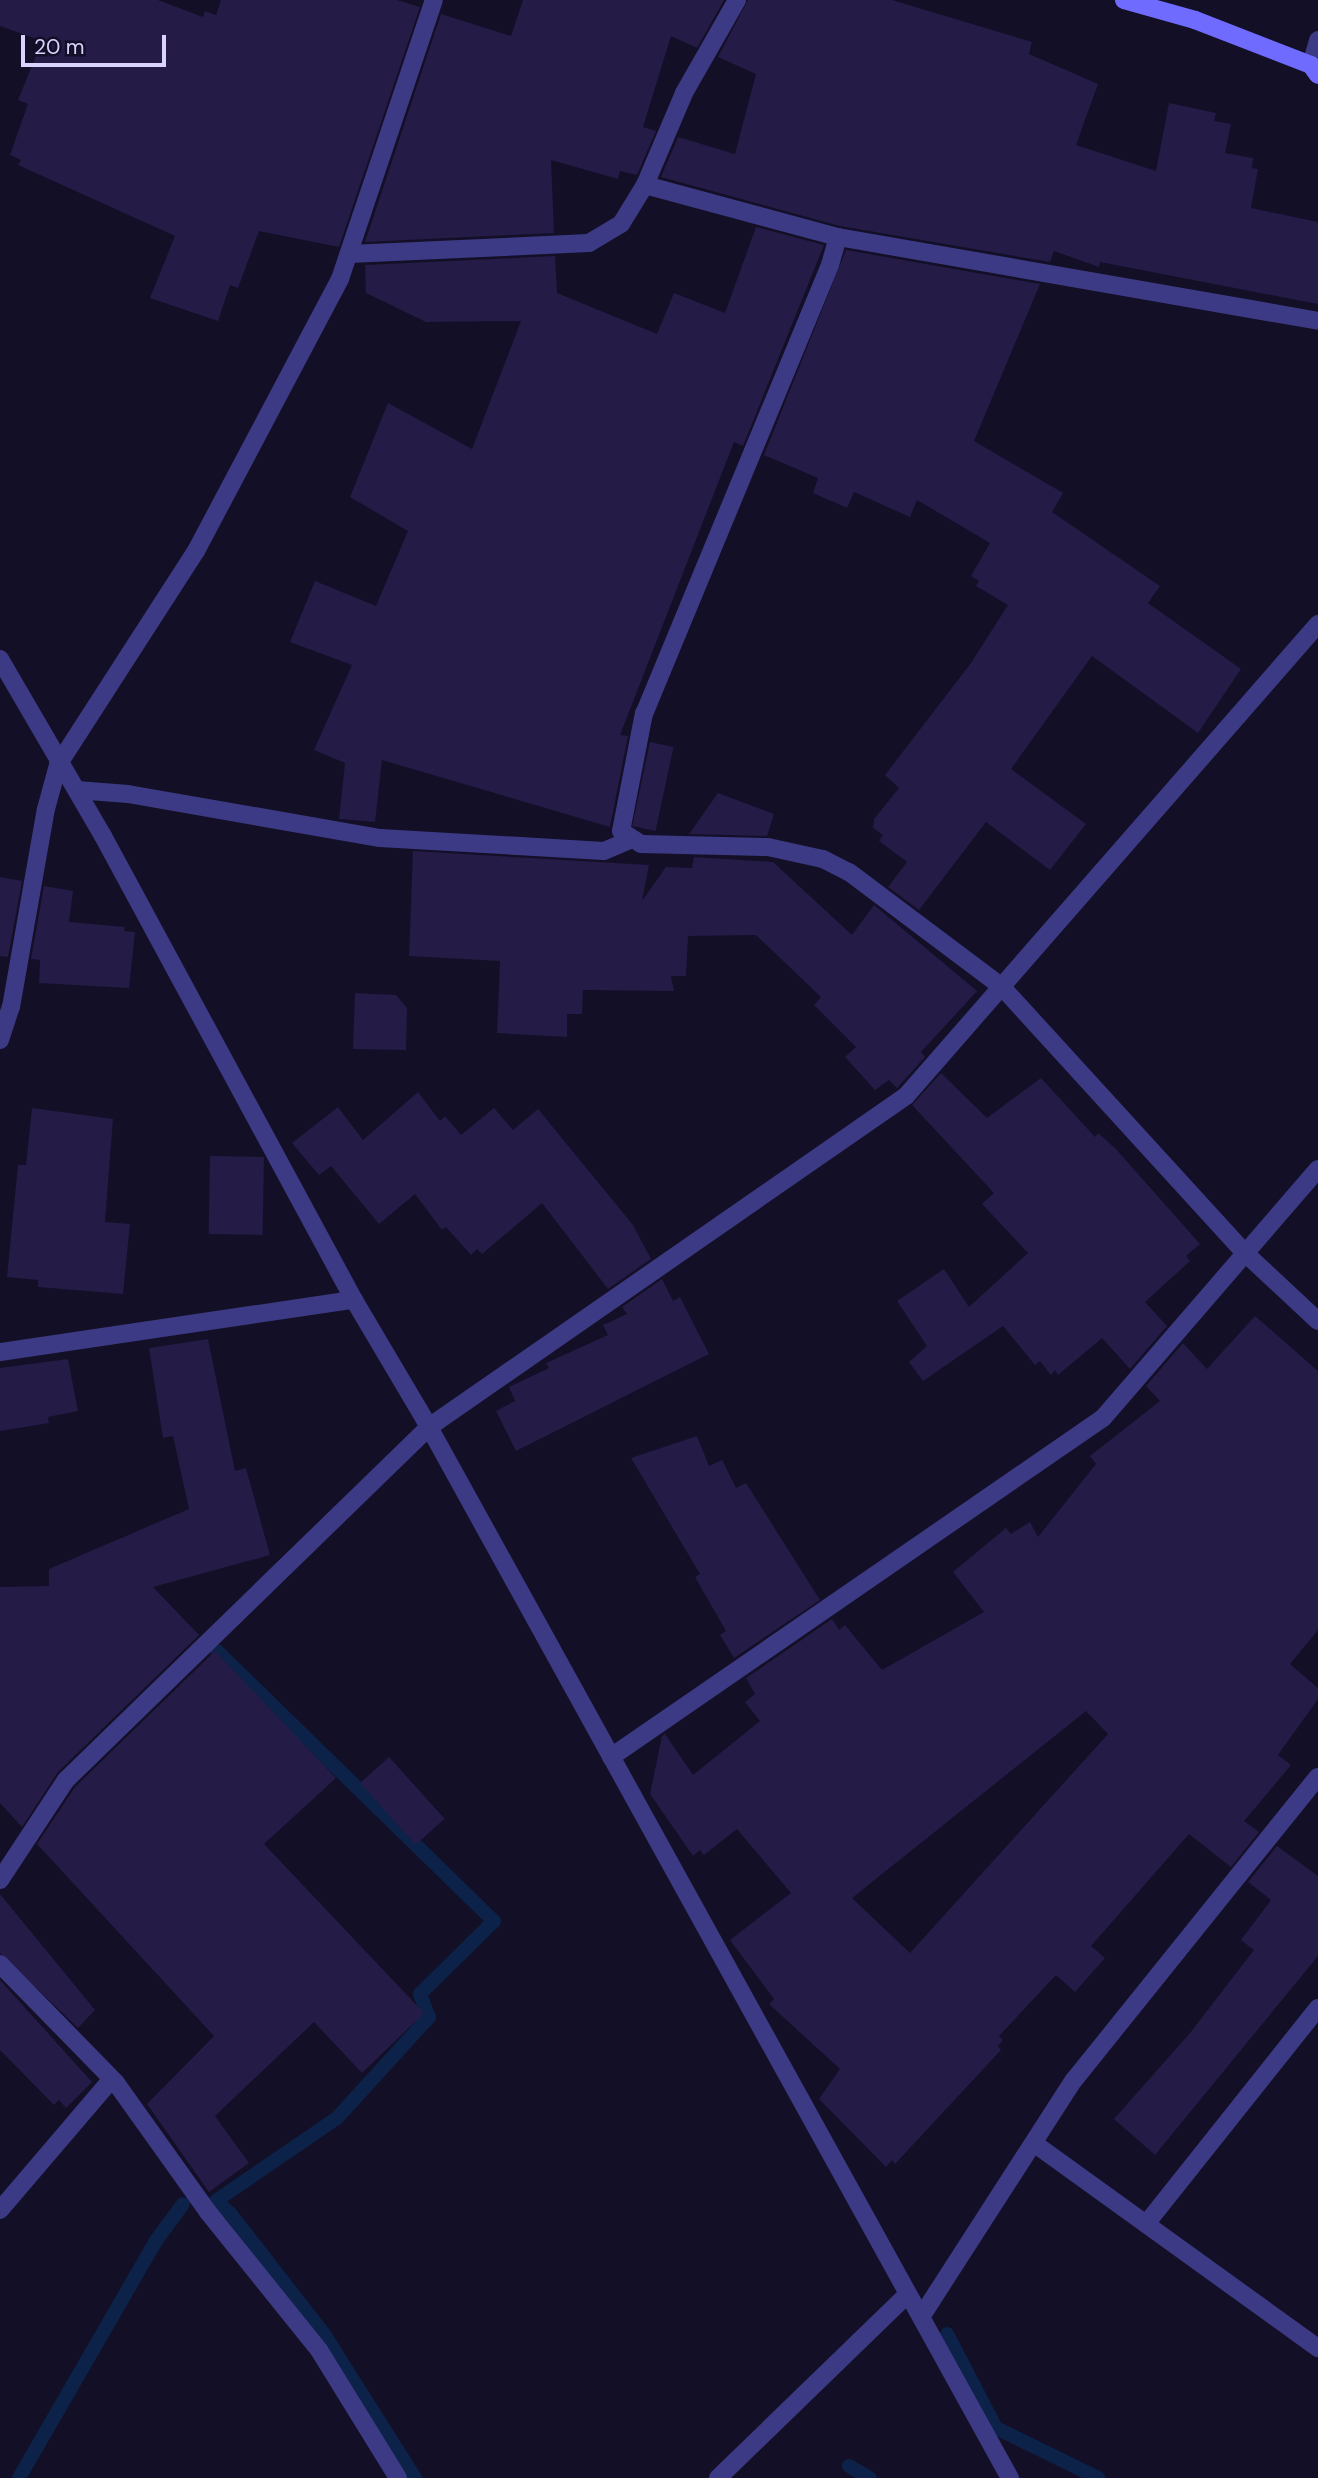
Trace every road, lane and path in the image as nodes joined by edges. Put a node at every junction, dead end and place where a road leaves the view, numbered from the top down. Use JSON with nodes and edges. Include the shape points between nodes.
{"nodes":[{"id":1,"x":435,"y":0,"type":"edge"},
{"id":2,"x":737,"y":0,"type":"edge"},
{"id":3,"x":1124,"y":0,"type":"edge"},
{"id":4,"x":1318,"y":40,"type":"edge"},
{"id":5,"x":1316,"y":69,"type":"edge"},
{"id":6,"x":645,"y":185,"type":"junction"},
{"id":7,"x":838,"y":237,"type":"junction"},
{"id":8,"x":349,"y":254,"type":"junction"},
{"id":9,"x":1318,"y":321,"type":"edge"},
{"id":10,"x":1318,"y":624,"type":"edge"},
{"id":11,"x":0,"y":659,"type":"edge"},
{"id":12,"x":58,"y":765,"type":"junction"},
{"id":13,"x":77,"y":790,"type":"junction"},
{"id":14,"x":631,"y":840,"type":"junction"},
{"id":15,"x":1002,"y":988,"type":"junction"},
{"id":16,"x":0,"y":1040,"type":"edge"},
{"id":17,"x":1318,"y":1169,"type":"edge"},
{"id":18,"x":1244,"y":1252,"type":"junction"},
{"id":19,"x":354,"y":1300,"type":"junction"},
{"id":20,"x":1318,"y":1321,"type":"edge"},
{"id":21,"x":0,"y":1352,"type":"edge"},
{"id":22,"x":429,"y":1427,"type":"junction"},
{"id":23,"x":611,"y":1757,"type":"junction"},
{"id":24,"x":1318,"y":1777,"type":"edge"},
{"id":25,"x":0,"y":1881,"type":"edge"},
{"id":26,"x":0,"y":1964,"type":"edge"},
{"id":27,"x":1318,"y":2008,"type":"edge"},
{"id":28,"x":111,"y":2079,"type":"junction"},
{"id":29,"x":1035,"y":2144,"type":"junction"},
{"id":30,"x":0,"y":2210,"type":"edge"},
{"id":31,"x":1146,"y":2224,"type":"junction"},
{"id":32,"x":908,"y":2294,"type":"junction"},
{"id":33,"x":921,"y":2317,"type":"junction"},
{"id":34,"x":1318,"y":2348,"type":"edge"},
{"id":35,"x":398,"y":2478,"type":"edge"},
{"id":36,"x":718,"y":2478,"type":"edge"},
{"id":37,"x":1010,"y":2478,"type":"edge"}],
"edges":[{"from":1,"to":8,"type":"street"},
{"from":2,"to":6,"type":"street","via":[[684,93]]},
{"from":3,"to":5,"type":"main road","via":[[1195,20]]},
{"from":4,"to":5,"type":"street"},
{"from":6,"to":7,"type":"street"},
{"from":6,"to":8,"type":"street","via":[[621,224],[589,243]]},
{"from":7,"to":9,"type":"street"},
{"from":7,"to":14,"type":"street","via":[[644,713],[621,831]]},
{"from":8,"to":12,"type":"street","via":[[196,551]]},
{"from":10,"to":15,"type":"street"},
{"from":11,"to":12,"type":"street"},
{"from":12,"to":13,"type":"street"},
{"from":12,"to":16,"type":"street","via":[[11,1007]]},
{"from":13,"to":14,"type":"street","via":[[128,794],[380,838],[604,852]]},
{"from":13,"to":19,"type":"street"},
{"from":14,"to":15,"type":"street","via":[[669,846],[768,847],[823,859],[849,872]]},
{"from":15,"to":18,"type":"street"},
{"from":15,"to":22,"type":"street","via":[[906,1096]]},
{"from":17,"to":18,"type":"street"},
{"from":18,"to":20,"type":"street"},
{"from":18,"to":23,"type":"street","via":[[1103,1418]]},
{"from":19,"to":21,"type":"street"},
{"from":19,"to":22,"type":"street"},
{"from":22,"to":23,"type":"street"},
{"from":22,"to":25,"type":"street","via":[[66,1780]]},
{"from":23,"to":32,"type":"street"},
{"from":24,"to":29,"type":"street","via":[[1074,2080]]},
{"from":26,"to":28,"type":"street","via":[[52,2012]]},
{"from":27,"to":31,"type":"street"},
{"from":28,"to":30,"type":"street"},
{"from":28,"to":35,"type":"street","via":[[208,2212],[319,2350]]},
{"from":29,"to":31,"type":"street"},
{"from":29,"to":33,"type":"street"},
{"from":31,"to":34,"type":"street"},
{"from":32,"to":33,"type":"street"},
{"from":32,"to":36,"type":"street"},
{"from":33,"to":37,"type":"street"}]}
